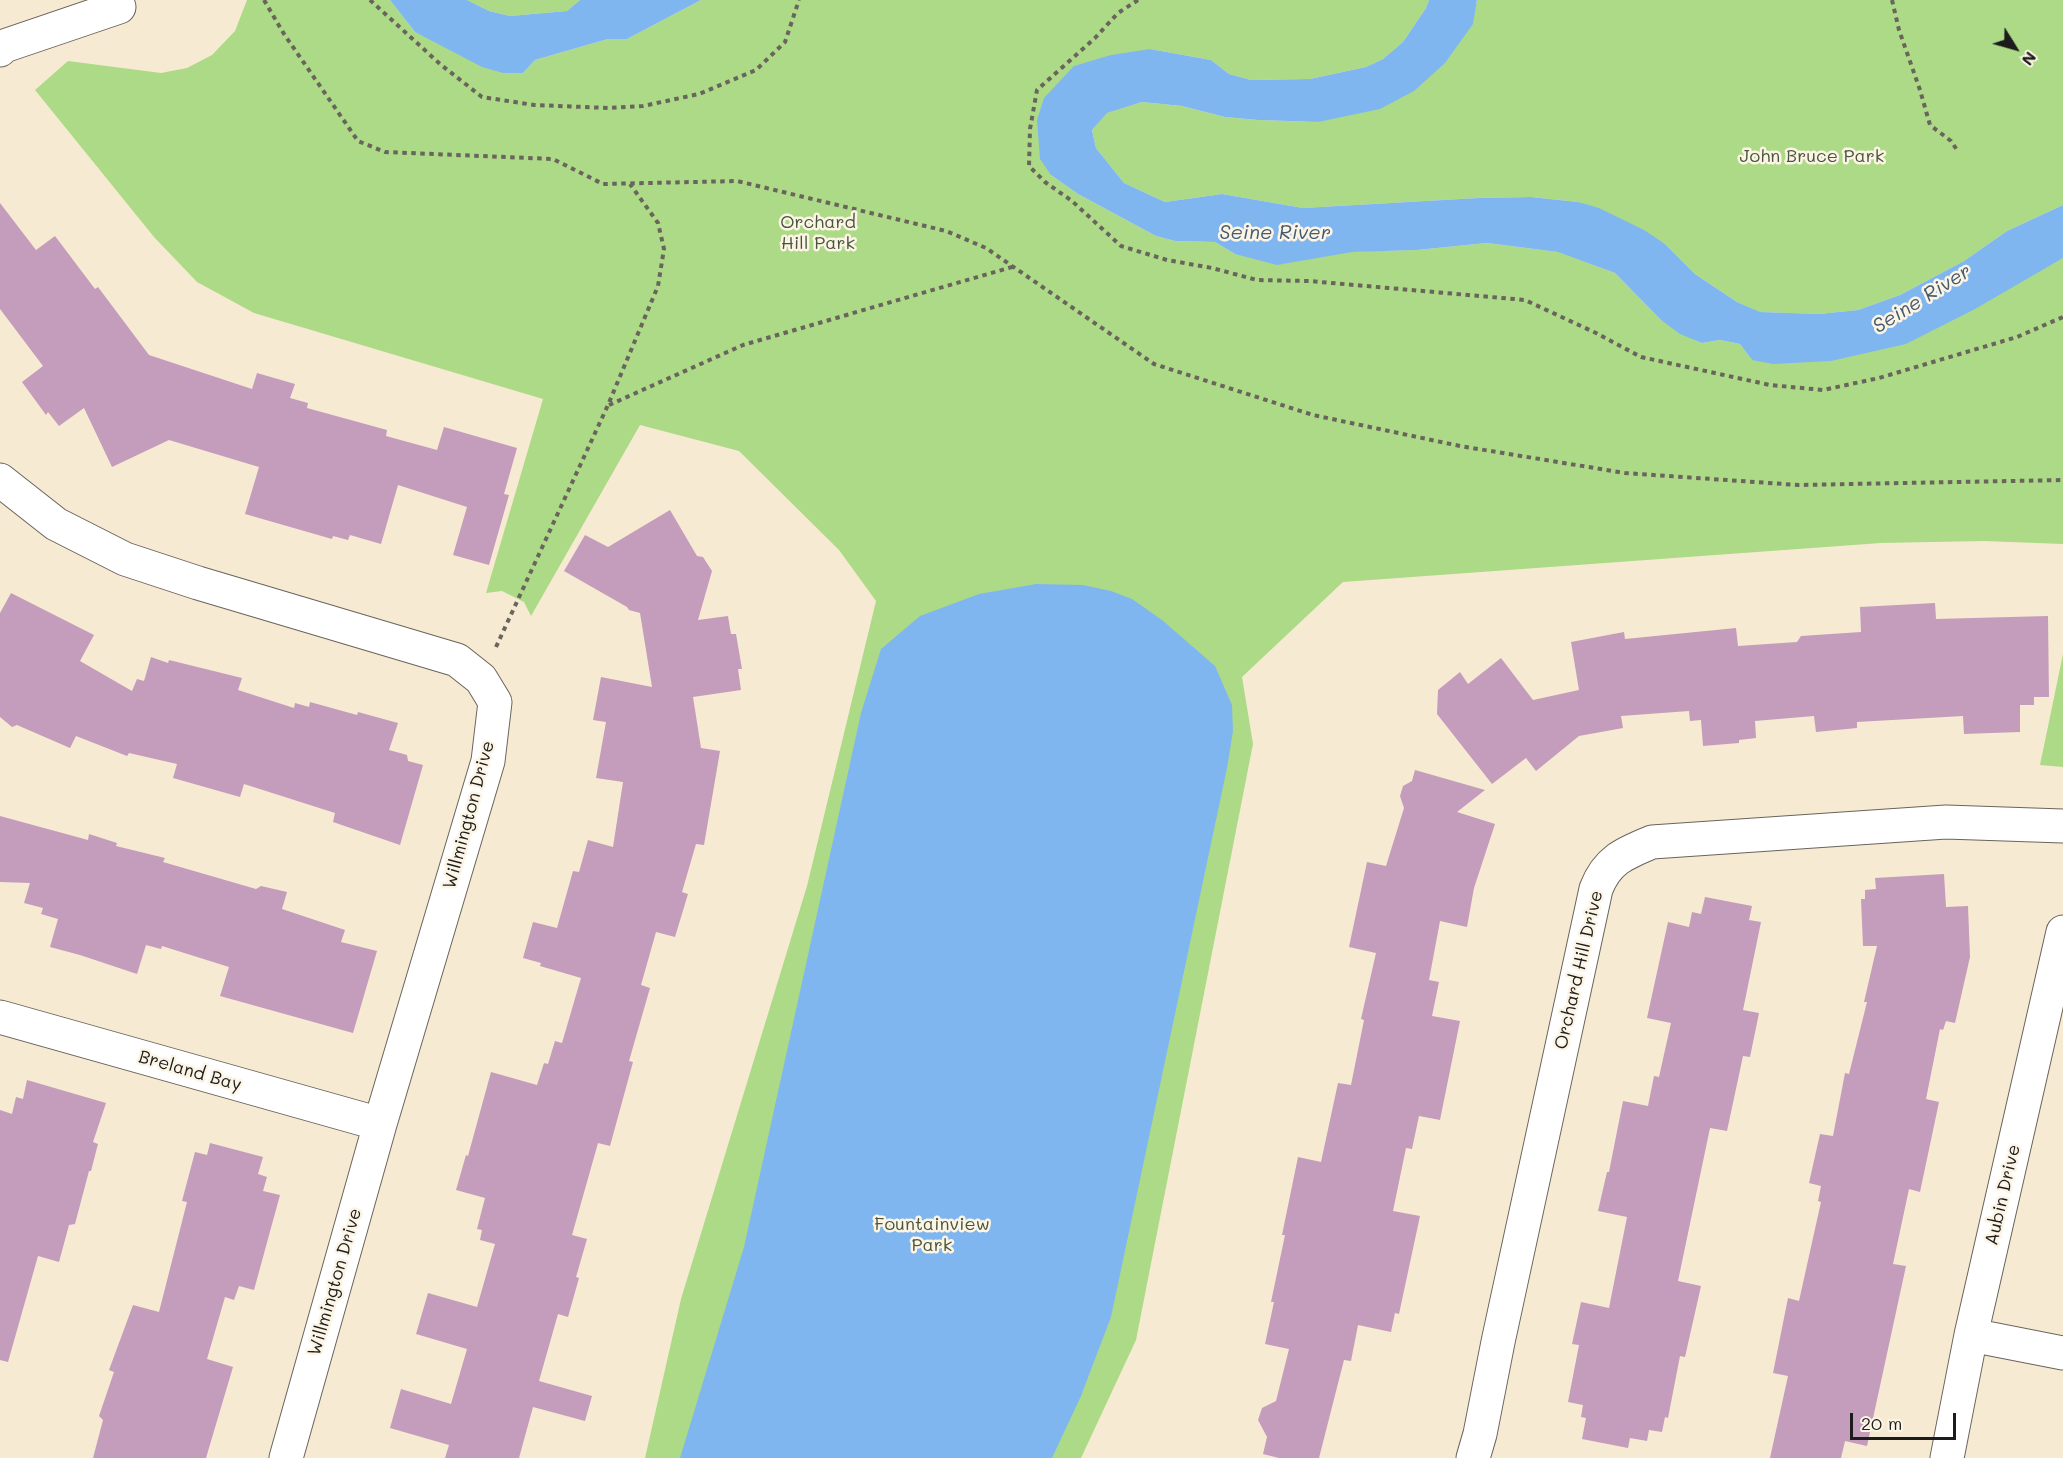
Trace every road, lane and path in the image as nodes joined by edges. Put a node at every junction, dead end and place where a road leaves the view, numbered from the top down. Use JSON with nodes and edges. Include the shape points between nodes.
{"nodes":[{"id":1,"x":264,"y":0,"type":"edge"},
{"id":2,"x":370,"y":0,"type":"edge"},
{"id":3,"x":799,"y":0,"type":"edge"},
{"id":4,"x":1138,"y":0,"type":"edge"},
{"id":5,"x":1892,"y":0,"type":"edge"},
{"id":6,"x":119,"y":7,"type":"dead end"},
{"id":7,"x":0,"y":50,"type":"edge"},
{"id":8,"x":1957,"y":150,"type":"dead end"},
{"id":9,"x":629,"y":183,"type":"junction"},
{"id":10,"x":1012,"y":267,"type":"junction"},
{"id":11,"x":2063,"y":317,"type":"edge"},
{"id":12,"x":608,"y":405,"type":"junction"},
{"id":13,"x":0,"y":480,"type":"edge"},
{"id":14,"x":2063,"y":480,"type":"edge"},
{"id":15,"x":481,"y":679,"type":"junction"},
{"id":16,"x":2063,"y":826,"type":"edge"},
{"id":17,"x":2063,"y":932,"type":"edge"},
{"id":18,"x":0,"y":1017,"type":"edge"},
{"id":19,"x":380,"y":1124,"type":"junction"},
{"id":20,"x":1971,"y":1335,"type":"junction"},
{"id":21,"x":2063,"y":1353,"type":"edge"},
{"id":22,"x":286,"y":1458,"type":"edge"},
{"id":23,"x":1473,"y":1458,"type":"edge"},
{"id":24,"x":1947,"y":1458,"type":"edge"}],
"edges":[{"from":1,"to":9,"type":"path","via":[[358,141],[385,152],[553,159],[603,184]]},
{"from":2,"to":3,"type":"path","via":[[482,97],[534,105],[609,108],[643,106],[699,94],[756,70],[785,42]]},
{"from":4,"to":11,"type":"path","via":[[1118,13],[1037,90],[1030,129],[1029,166],[1121,246],[1257,280],[1525,300],[1641,357],[1770,385],[1823,390],[1941,361],[2017,337]]},
{"from":5,"to":8,"type":"path","via":[[1930,125]]},
{"from":6,"to":7,"type":"street"},
{"from":9,"to":10,"type":"path","via":[[737,181],[946,231],[986,248]]},
{"from":9,"to":12,"type":"path","via":[[658,223],[664,249],[658,286]]},
{"from":10,"to":12,"type":"path","via":[[743,345]]},
{"from":10,"to":14,"type":"path","via":[[1154,364],[1313,415],[1460,446],[1625,473],[1798,485]]},
{"from":12,"to":15,"type":"path"},
{"from":13,"to":15,"type":"street","name":"Willmington Drive","via":[[56,524],[125,559],[457,660]]},
{"from":15,"to":19,"type":"street","name":"Willmington Drive","via":[[495,702],[488,761]]},
{"from":16,"to":23,"type":"street","name":"Orchard Hill Drive","via":[[1946,822],[1652,842],[1621,855],[1601,874]]},
{"from":17,"to":20,"type":"street","name":"Aubin Drive"},
{"from":18,"to":19,"type":"street","name":"Breland Bay"},
{"from":19,"to":22,"type":"street","name":"Willmington Drive"},
{"from":20,"to":21,"type":"street"},
{"from":20,"to":24,"type":"street","name":"Aubin Drive"}]}
